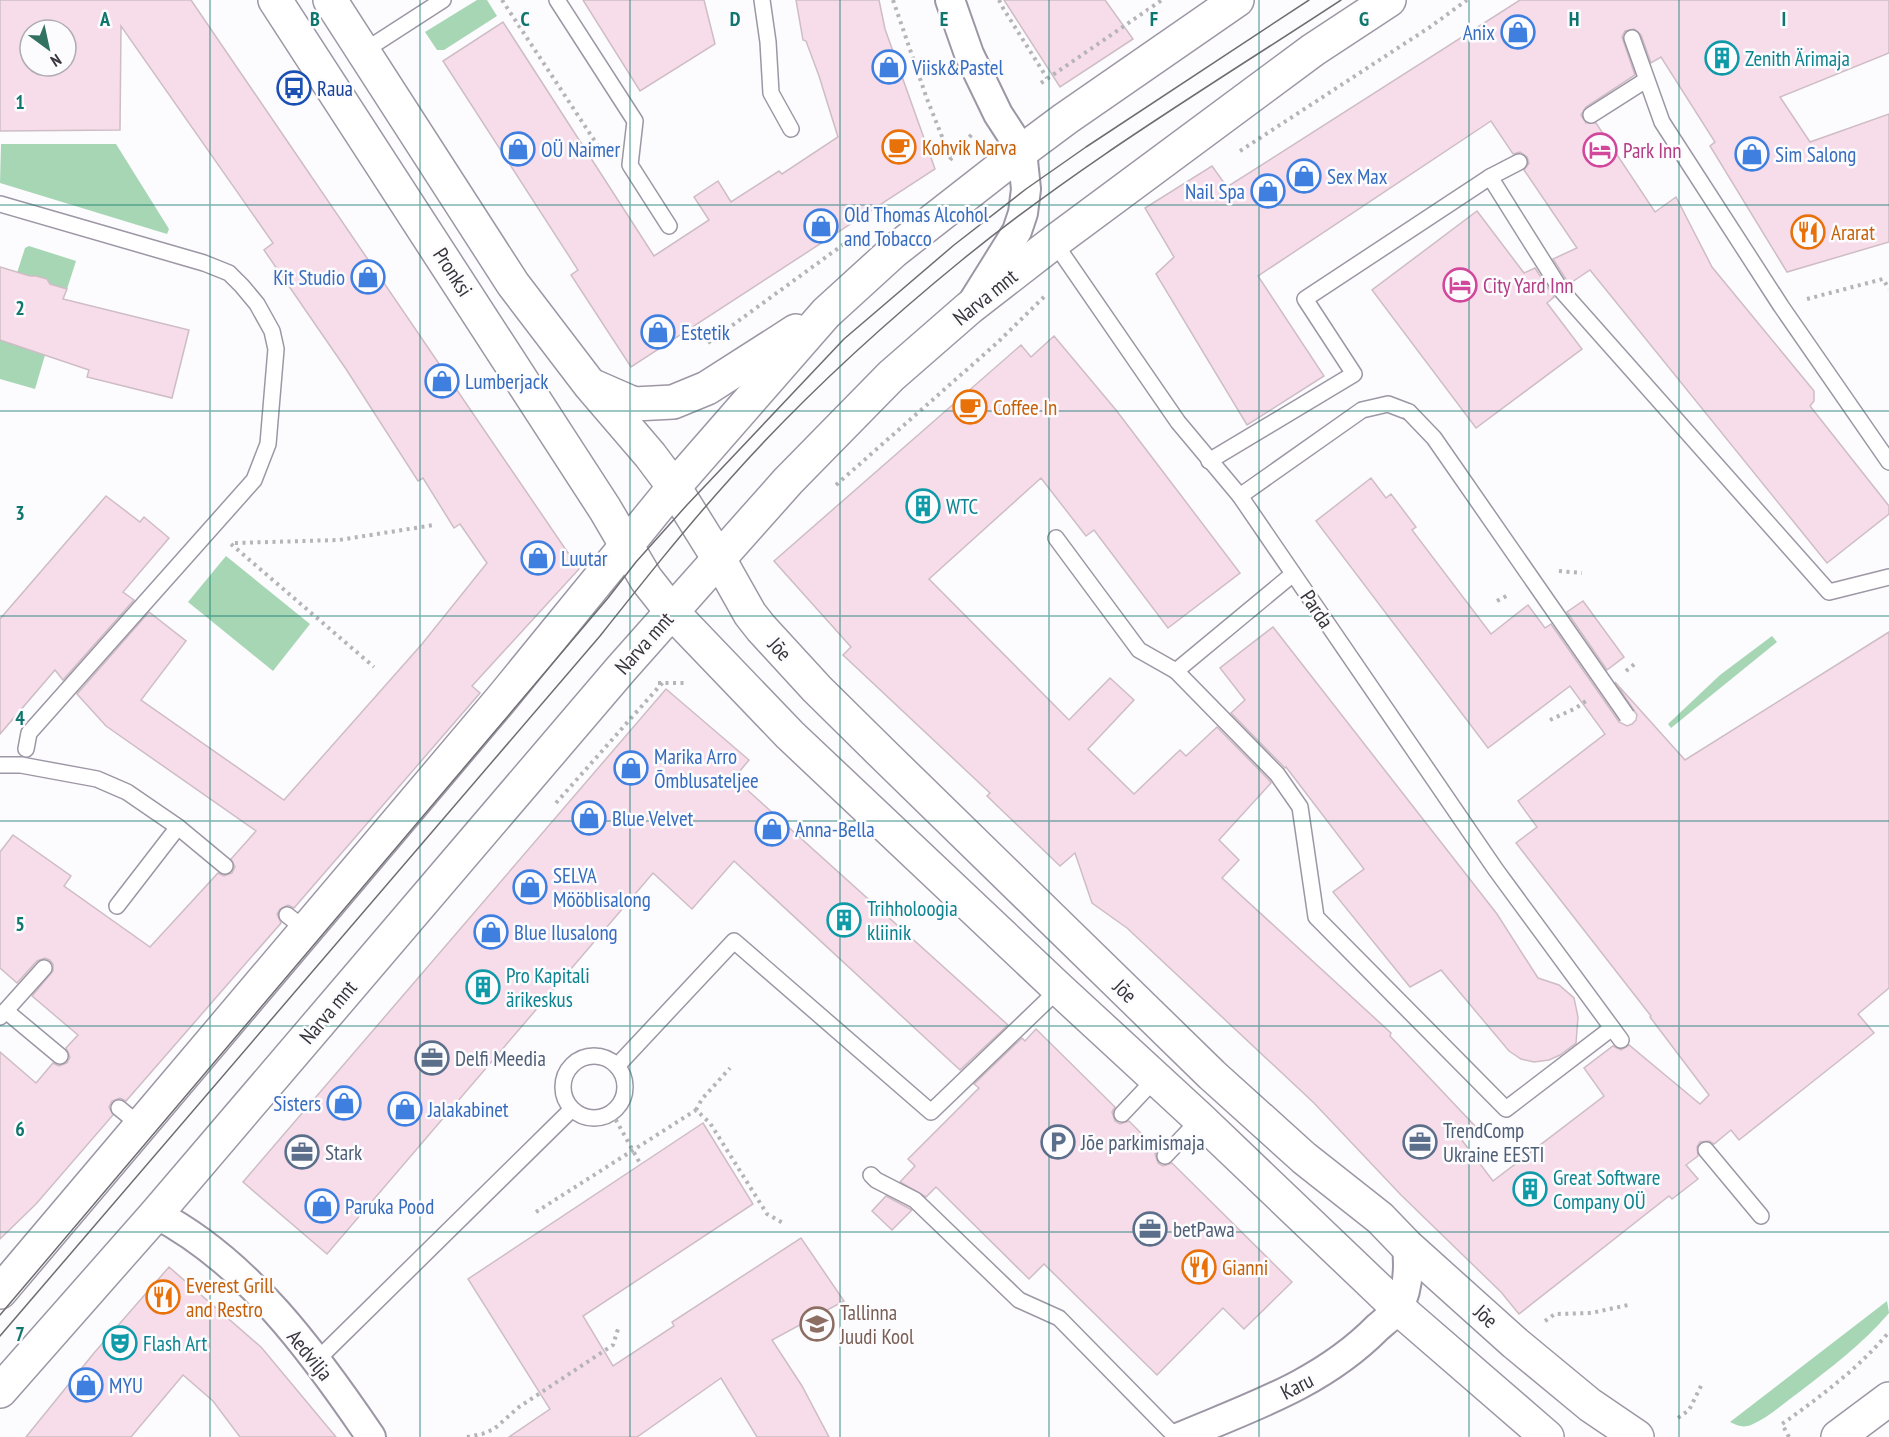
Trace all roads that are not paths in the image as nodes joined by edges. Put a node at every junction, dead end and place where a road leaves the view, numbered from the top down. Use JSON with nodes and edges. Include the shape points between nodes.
{"nodes":[{"id":1,"x":275,"y":0,"type":"edge"},
{"id":2,"x":330,"y":0,"type":"edge"},
{"id":3,"x":443,"y":0,"type":"edge"},
{"id":4,"x":557,"y":0,"type":"edge"},
{"id":5,"x":762,"y":0,"type":"edge"},
{"id":6,"x":950,"y":0,"type":"edge"},
{"id":7,"x":1237,"y":0,"type":"edge"},
{"id":8,"x":1389,"y":0,"type":"edge"},
{"id":9,"x":1632,"y":38,"type":"dead end"},
{"id":10,"x":364,"y":51,"type":"junction"},
{"id":11,"x":1647,"y":80,"type":"junction"},
{"id":12,"x":1591,"y":115,"type":"dead end"},
{"id":13,"x":791,"y":129,"type":"dead end"},
{"id":14,"x":1022,"y":151,"type":"junction"},
{"id":15,"x":1519,"y":162,"type":"dead end"},
{"id":16,"x":1490,"y":177,"type":"junction"},
{"id":17,"x":0,"y":204,"type":"edge"},
{"id":18,"x":669,"y":226,"type":"dead end"},
{"id":19,"x":1054,"y":242,"type":"junction"},
{"id":20,"x":969,"y":308,"type":"junction"},
{"id":21,"x":826,"y":313,"type":"junction"},
{"id":22,"x":590,"y":385,"type":"junction"},
{"id":23,"x":1209,"y":461,"type":"junction"},
{"id":24,"x":1889,"y":462,"type":"edge"},
{"id":25,"x":674,"y":487,"type":"junction"},
{"id":26,"x":1240,"y":496,"type":"junction"},
{"id":27,"x":1056,"y":538,"type":"dead end"},
{"id":28,"x":626,"y":546,"type":"junction"},
{"id":29,"x":719,"y":559,"type":"junction"},
{"id":30,"x":1293,"y":574,"type":"junction"},
{"id":31,"x":1889,"y":576,"type":"edge"},
{"id":32,"x":672,"y":612,"type":"junction"},
{"id":33,"x":1176,"y":671,"type":"junction"},
{"id":34,"x":1627,"y":716,"type":"dead end"},
{"id":35,"x":26,"y":749,"type":"dead end"},
{"id":36,"x":0,"y":765,"type":"edge"},
{"id":37,"x":178,"y":827,"type":"junction"},
{"id":38,"x":225,"y":866,"type":"dead end"},
{"id":39,"x":117,"y":906,"type":"dead end"},
{"id":40,"x":44,"y":968,"type":"dead end"},
{"id":41,"x":1059,"y":989,"type":"junction"},
{"id":42,"x":3,"y":1014,"type":"edge"},
{"id":43,"x":60,"y":1056,"type":"dead end"},
{"id":44,"x":617,"y":1066,"type":"junction"},
{"id":45,"x":1156,"y":1078,"type":"junction"},
{"id":46,"x":571,"y":1110,"type":"junction"},
{"id":47,"x":1122,"y":1114,"type":"dead end"},
{"id":48,"x":1200,"y":1119,"type":"junction"},
{"id":49,"x":1706,"y":1150,"type":"dead end"},
{"id":50,"x":1165,"y":1156,"type":"dead end"},
{"id":51,"x":871,"y":1175,"type":"dead end"},
{"id":52,"x":156,"y":1214,"type":"junction"},
{"id":53,"x":1761,"y":1216,"type":"dead end"},
{"id":54,"x":1407,"y":1246,"type":"junction"},
{"id":55,"x":0,"y":1293,"type":"edge"},
{"id":56,"x":1398,"y":1308,"type":"junction"},
{"id":57,"x":317,"y":1360,"type":"junction"},
{"id":58,"x":0,"y":1391,"type":"edge"},
{"id":59,"x":1889,"y":1399,"type":"edge"},
{"id":60,"x":371,"y":1437,"type":"edge"},
{"id":61,"x":1178,"y":1437,"type":"edge"},
{"id":62,"x":1547,"y":1437,"type":"edge"},
{"id":63,"x":1638,"y":1437,"type":"edge"},
{"id":64,"x":1838,"y":1437,"type":"edge"}],
"edges":[{"from":1,"to":28,"type":"main road","name":"Pronksi"},
{"from":2,"to":10,"type":"main road","name":"Pronksi"},
{"from":3,"to":10,"type":"lane"},
{"from":4,"to":18,"type":"lane","via":[[635,121],[630,165]]},
{"from":5,"to":13,"type":"lane","via":[[771,93]]},
{"from":6,"to":14,"type":"street","via":[[969,54],[998,114]]},
{"from":7,"to":14,"type":"main road"},
{"from":8,"to":19,"type":"main road","name":"Narva mnt","via":[[1313,50]]},
{"from":9,"to":11,"type":"lane"},
{"from":10,"to":22,"type":"main road","name":"Pronksi","via":[[513,284]]},
{"from":11,"to":12,"type":"lane"},
{"from":11,"to":24,"type":"lane","via":[[1662,122],[1781,306]]},
{"from":14,"to":20,"type":"street","via":[[1026,189],[1017,231]]},
{"from":14,"to":21,"type":"main road","via":[[894,251]]},
{"from":15,"to":16,"type":"lane"},
{"from":16,"to":23,"type":"lane","via":[[1305,299],[1354,374]]},
{"from":16,"to":31,"type":"lane","via":[[1561,290],[1829,592]]},
{"from":17,"to":35,"type":"lane","via":[[229,273],[257,304],[272,331],[276,349],[268,444],[254,480],[29,733]]},
{"from":19,"to":20,"type":"main road","name":"Narva mnt"},
{"from":19,"to":23,"type":"lane","name":"Parda"},
{"from":20,"to":29,"type":"main road","name":"Narva mnt","via":[[883,384]]},
{"from":21,"to":22,"type":"main road","via":[[707,388],[673,402],[634,404]]},
{"from":21,"to":25,"type":"main road"},
{"from":22,"to":25,"type":"main road","name":"Pronksi"},
{"from":23,"to":26,"type":"lane","name":"Parda"},
{"from":25,"to":28,"type":"main road"},
{"from":25,"to":29,"type":"main road","name":"Jõe"},
{"from":26,"to":30,"type":"lane","name":"Parda"},
{"from":26,"to":34,"type":"lane","bridge":true,"via":[[1362,410],[1388,404],[1409,412],[1434,438]]},
{"from":27,"to":33,"type":"lane","via":[[1139,650]]},
{"from":28,"to":32,"type":"main road","name":"Jõe"},
{"from":28,"to":55,"type":"main road","via":[[503,697],[297,923],[130,1117]]},
{"from":29,"to":32,"type":"main road","name":"Narva mnt"},
{"from":29,"to":54,"type":"main road","name":"Jõe","via":[[750,614],[825,696],[1212,1075],[1304,1158],[1380,1218]]},
{"from":30,"to":33,"type":"lane"},
{"from":30,"to":33,"type":"lane","name":"Parda","via":[[1496,870],[1617,1034],[1506,1109],[1316,917],[1300,807],[1277,774]]},
{"from":32,"to":41,"type":"main road","name":"Jõe","via":[[790,735]]},
{"from":32,"to":52,"type":"main road","name":"Narva mnt"},
{"from":36,"to":37,"type":"lane","via":[[97,779],[127,792]]},
{"from":37,"to":38,"type":"lane"},
{"from":37,"to":39,"type":"lane"},
{"from":40,"to":42,"type":"lane"},
{"from":41,"to":44,"type":"lane","via":[[931,1112],[734,941]]},
{"from":41,"to":45,"type":"main road","name":"Jõe"},
{"from":42,"to":43,"type":"lane"},
{"from":44,"to":46,"type":"lane","via":[[626,1086],[620,1106],[602,1118],[592,1119]]},
{"from":44,"to":46,"type":"lane","via":[[599,1056],[580,1059],[572,1065],[563,1083]]},
{"from":45,"to":47,"type":"lane"},
{"from":45,"to":48,"type":"main road","name":"Jõe"},
{"from":46,"to":57,"type":"lane"},
{"from":48,"to":50,"type":"lane"},
{"from":48,"to":56,"type":"main road","name":"Jõe"},
{"from":49,"to":53,"type":"lane"},
{"from":51,"to":61,"type":"lane","via":[[915,1200],[1019,1300],[1059,1318]]},
{"from":52,"to":57,"type":"street","name":"Aedvilja","via":[[182,1229],[238,1273]]},
{"from":52,"to":58,"type":"main road","name":"Narva mnt"},
{"from":54,"to":56,"type":"street","via":[[1409,1274]]},
{"from":54,"to":63,"type":"main road","name":"Jõe","via":[[1573,1391]]},
{"from":56,"to":61,"type":"street","name":"Karu","via":[[1365,1341],[1317,1376]]},
{"from":56,"to":62,"type":"main road","name":"Jõe"},
{"from":57,"to":60,"type":"street","name":"Aedvilja"},
{"from":59,"to":64,"type":"main road"}]}
